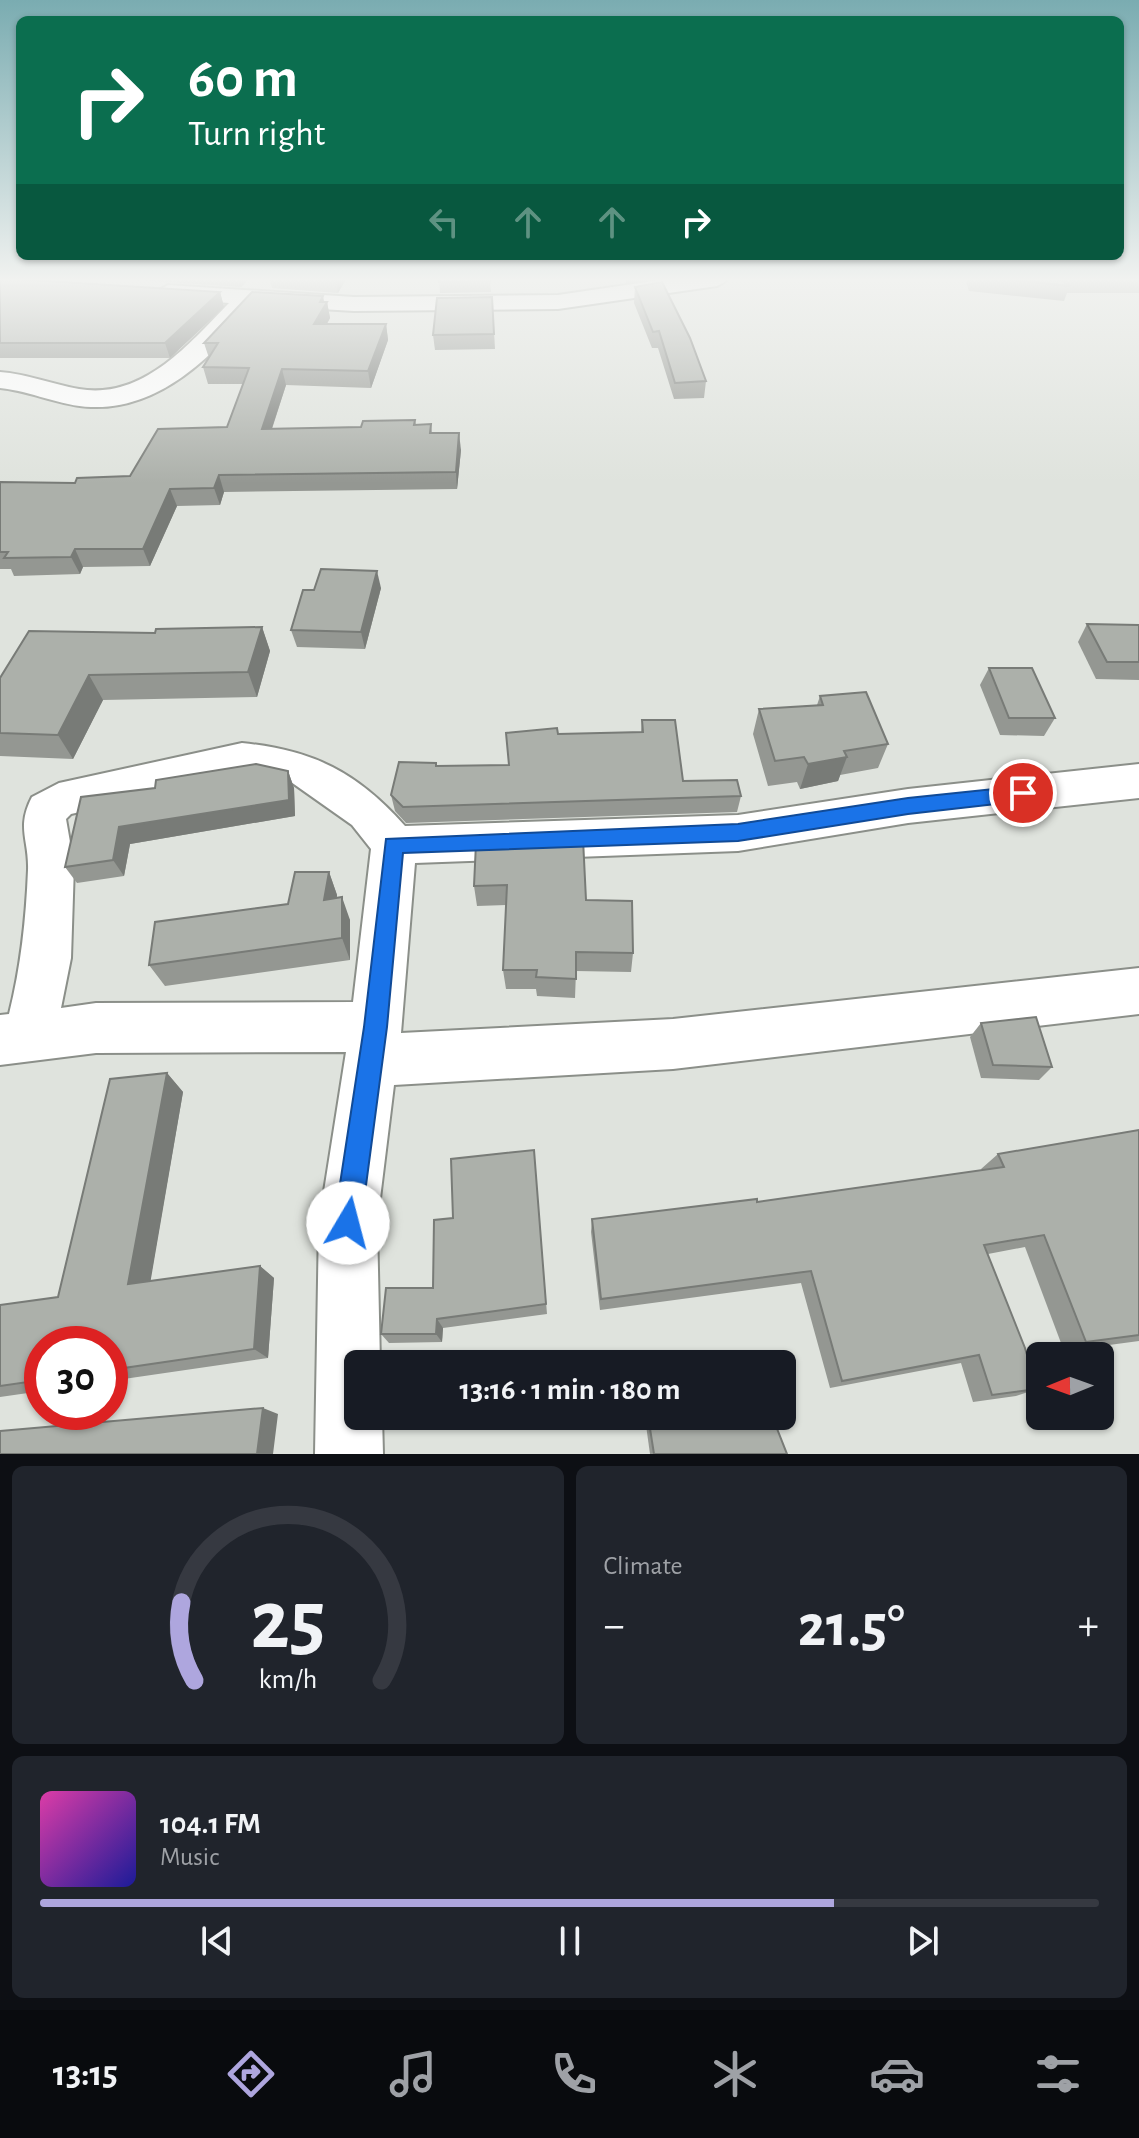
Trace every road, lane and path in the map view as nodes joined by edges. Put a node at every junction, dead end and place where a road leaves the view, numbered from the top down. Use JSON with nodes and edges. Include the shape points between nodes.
{"nodes":[{"id":1,"x":199,"y":347,"type":"edge"},
{"id":2,"x":0,"y":380,"type":"edge"},
{"id":3,"x":1139,"y":781,"type":"edge"},
{"id":4,"x":394,"y":845,"type":"junction"},
{"id":5,"x":1139,"y":991,"type":"edge"},
{"id":6,"x":14,"y":1038,"type":"edge"},
{"id":7,"x":373,"y":1044,"type":"junction"},
{"id":8,"x":349,"y":1454,"type":"edge"}],
"edges":[{"from":1,"to":2,"type":"street","via":[[171,376],[134,392],[91,399]]},
{"from":3,"to":4,"type":"street","via":[[908,806],[738,833]]},
{"from":4,"to":6,"type":"street","via":[[367,813],[303,769],[279,763],[242,759],[59,800],[47,809],[43,822],[51,865],[47,958]]},
{"from":4,"to":7,"type":"street"},
{"from":5,"to":7,"type":"street","via":[[673,1044]]},
{"from":6,"to":7,"type":"street","via":[[96,1028]]},
{"from":7,"to":8,"type":"street","via":[[348,1223]]}]}
